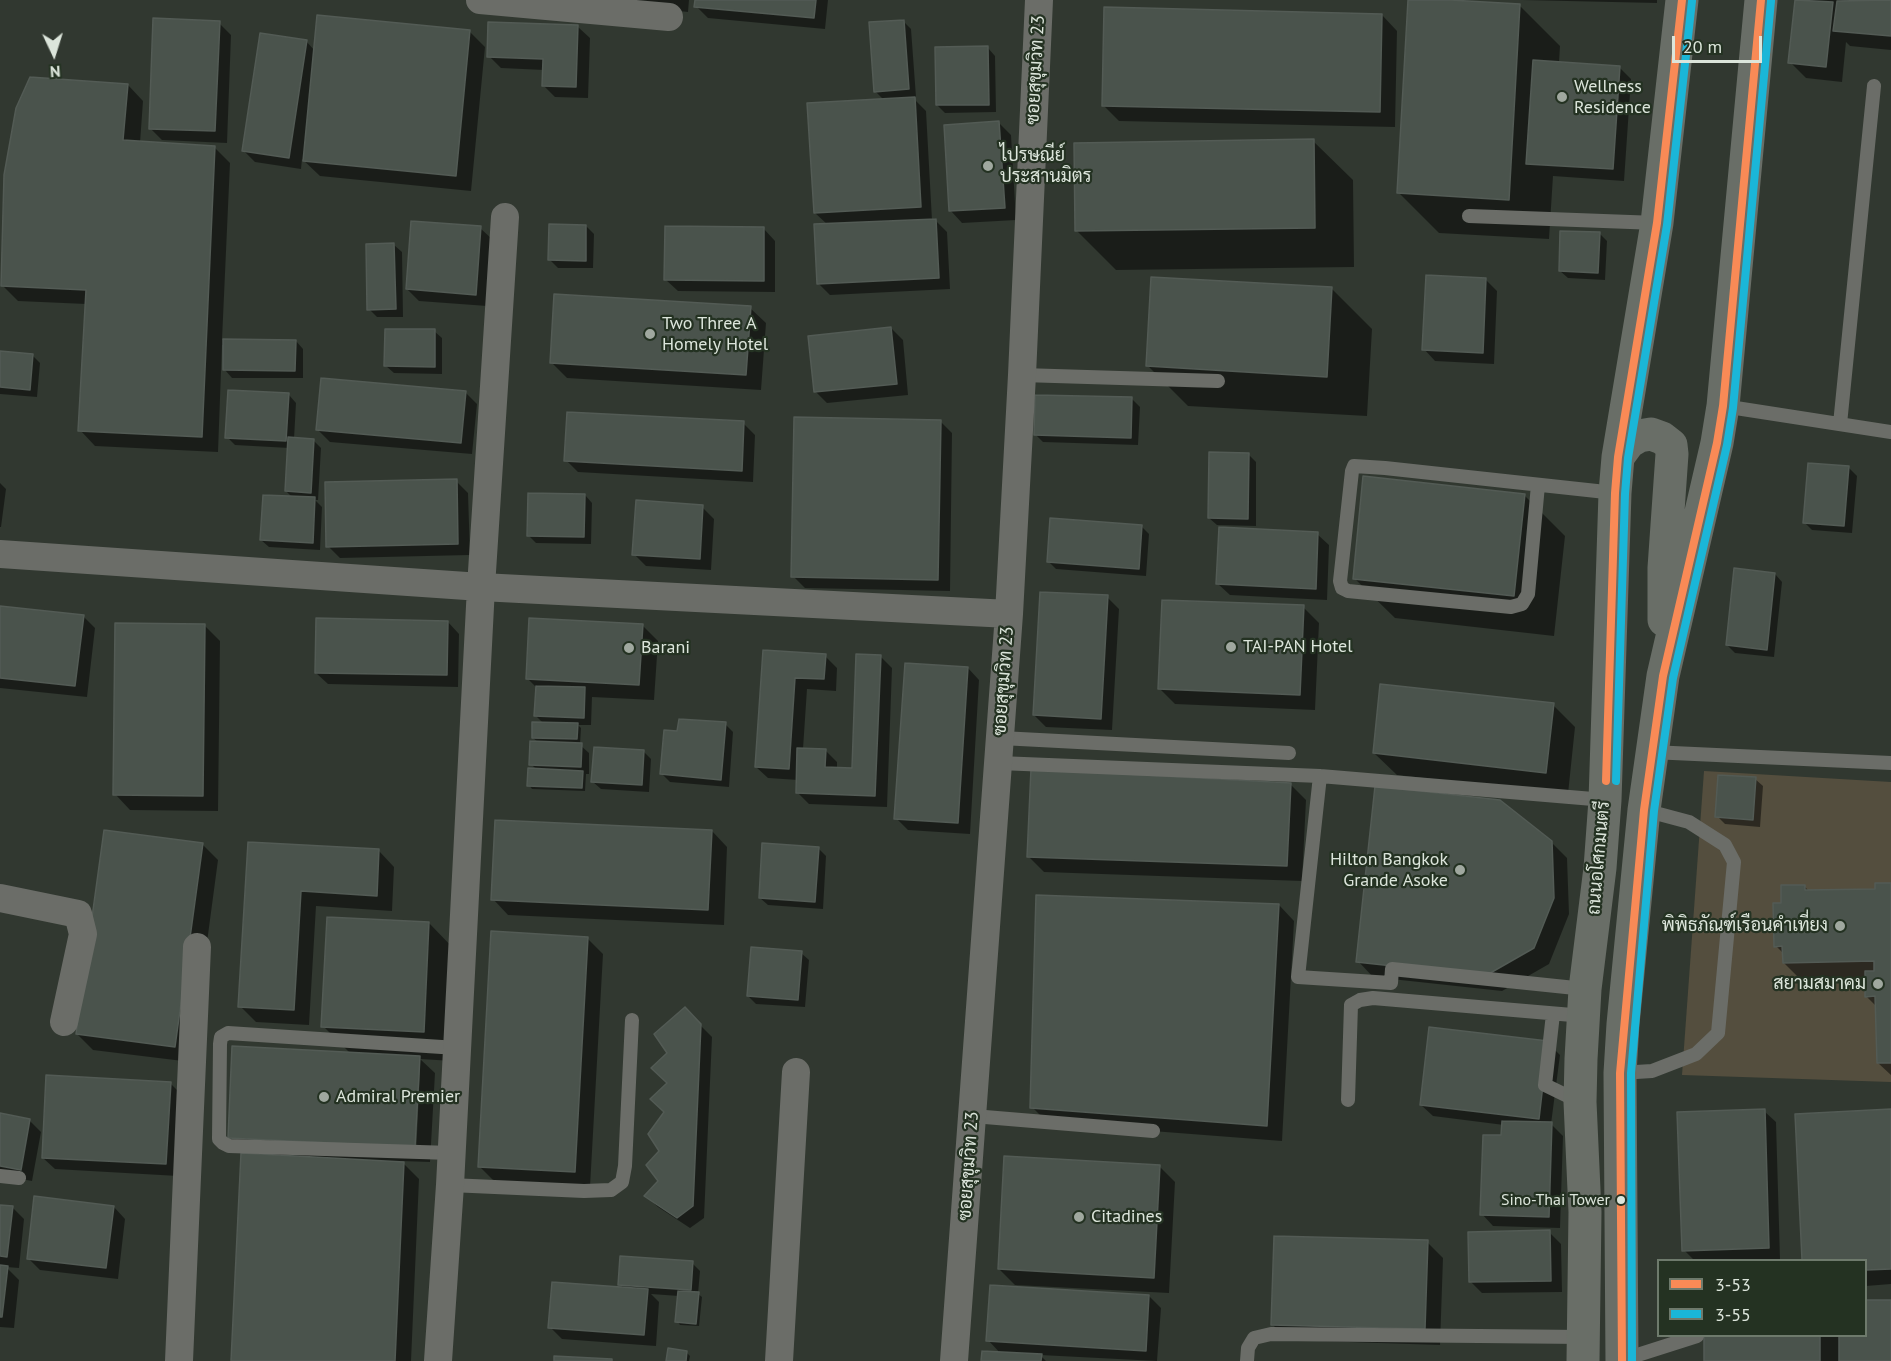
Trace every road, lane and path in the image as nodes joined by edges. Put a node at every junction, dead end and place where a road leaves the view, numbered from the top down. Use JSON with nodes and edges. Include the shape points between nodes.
{"nodes":[{"id":1,"x":480,"y":0,"type":"edge"},
{"id":2,"x":1039,"y":0,"type":"edge"},
{"id":3,"x":1682,"y":0,"type":"edge"},
{"id":4,"x":1761,"y":0,"type":"edge"},
{"id":5,"x":669,"y":17,"type":"dead end"},
{"id":6,"x":1874,"y":86,"type":"dead end"},
{"id":7,"x":1469,"y":216,"type":"dead end"},
{"id":8,"x":505,"y":218,"type":"dead end"},
{"id":9,"x":1657,"y":223,"type":"junction"},
{"id":10,"x":1023,"y":375,"type":"junction"},
{"id":11,"x":1218,"y":381,"type":"dead end"},
{"id":12,"x":1723,"y":406,"type":"junction"},
{"id":13,"x":1840,"y":424,"type":"junction"},
{"id":14,"x":1891,"y":432,"type":"edge"},
{"id":15,"x":1618,"y":457,"type":"junction"},
{"id":16,"x":1538,"y":485,"type":"junction"},
{"id":17,"x":1615,"y":493,"type":"junction"},
{"id":18,"x":0,"y":554,"type":"edge"},
{"id":19,"x":481,"y":587,"type":"junction"},
{"id":20,"x":1008,"y":614,"type":"junction"},
{"id":21,"x":1664,"y":676,"type":"junction"},
{"id":22,"x":1000,"y":750,"type":"junction"},
{"id":23,"x":1651,"y":752,"type":"junction"},
{"id":24,"x":1289,"y":753,"type":"dead end"},
{"id":25,"x":1891,"y":763,"type":"edge"},
{"id":26,"x":1320,"y":776,"type":"junction"},
{"id":27,"x":1605,"y":800,"type":"junction"},
{"id":28,"x":1644,"y":810,"type":"junction"},
{"id":29,"x":0,"y":898,"type":"edge"},
{"id":30,"x":197,"y":946,"type":"dead end"},
{"id":31,"x":1574,"y":1006,"type":"junction"},
{"id":32,"x":632,"y":1020,"type":"dead end"},
{"id":33,"x":64,"y":1022,"type":"dead end"},
{"id":34,"x":457,"y":1048,"type":"junction"},
{"id":35,"x":796,"y":1072,"type":"dead end"},
{"id":36,"x":1620,"y":1073,"type":"junction"},
{"id":37,"x":1348,"y":1100,"type":"dead end"},
{"id":38,"x":973,"y":1116,"type":"junction"},
{"id":39,"x":1153,"y":1131,"type":"dead end"},
{"id":40,"x":451,"y":1153,"type":"junction"},
{"id":41,"x":0,"y":1176,"type":"edge"},
{"id":42,"x":20,"y":1178,"type":"dead end"},
{"id":43,"x":450,"y":1185,"type":"junction"},
{"id":44,"x":1691,"y":1337,"type":"edge"},
{"id":45,"x":1583,"y":1349,"type":"edge"},
{"id":46,"x":1622,"y":1360,"type":"edge"},
{"id":47,"x":179,"y":1361,"type":"edge"},
{"id":48,"x":438,"y":1361,"type":"edge"},
{"id":49,"x":779,"y":1361,"type":"edge"},
{"id":50,"x":954,"y":1361,"type":"edge"},
{"id":51,"x":1247,"y":1361,"type":"edge"}],
"edges":[{"from":1,"to":5,"type":"street"},
{"from":2,"to":10,"type":"street","name":"ซอยสุขุมวิท 23"},
{"from":3,"to":9,"type":"main road","name":"ถนนอโศกมนตรี"},
{"from":4,"to":12,"type":"main road"},
{"from":6,"to":13,"type":"lane"},
{"from":7,"to":9,"type":"lane"},
{"from":8,"to":19,"type":"street"},
{"from":9,"to":15,"type":"main road","name":"ถนนอโศกมนตรี"},
{"from":10,"to":11,"type":"lane"},
{"from":10,"to":20,"type":"street","name":"ซอยสุขุมวิท 23"},
{"from":12,"to":13,"type":"lane"},
{"from":12,"to":21,"type":"main road","via":[[1718,443]]},
{"from":13,"to":14,"type":"lane"},
{"from":15,"to":17,"type":"main road","name":"ถนนอโศกมนตรี"},
{"from":15,"to":21,"type":"main road","via":[[1639,436],[1651,434],[1671,444],[1664,568]]},
{"from":16,"to":16,"type":"lane","via":[[1354,466],[1341,588],[1511,608],[1522,604],[1528,594]]},
{"from":16,"to":17,"type":"lane"},
{"from":17,"to":27,"type":"main road","name":"ถนนอโศกมนตรี"},
{"from":18,"to":19,"type":"street"},
{"from":19,"to":20,"type":"street"},
{"from":19,"to":34,"type":"street"},
{"from":20,"to":22,"type":"street","name":"ซอยสุขุมวิท 23"},
{"from":21,"to":23,"type":"main road"},
{"from":22,"to":24,"type":"lane"},
{"from":22,"to":26,"type":"lane"},
{"from":22,"to":38,"type":"street","name":"ซอยสุขุมวิท 23"},
{"from":23,"to":25,"type":"lane"},
{"from":23,"to":28,"type":"main road"},
{"from":26,"to":27,"type":"lane"},
{"from":26,"to":31,"type":"lane","via":[[1298,977],[1391,983],[1392,969]]},
{"from":27,"to":31,"type":"main road","name":"ถนนอโศกมนตรี","via":[[1600,868]]},
{"from":28,"to":36,"type":"main road"},
{"from":28,"to":36,"type":"lane","via":[[1689,822],[1725,845],[1734,861],[1733,873],[1718,1033],[1696,1054],[1652,1071]]},
{"from":29,"to":33,"type":"street","via":[[78,914],[83,934]]},
{"from":30,"to":47,"type":"street"},
{"from":31,"to":37,"type":"lane","via":[[1360,1000],[1351,1005]]},
{"from":31,"to":45,"type":"main road","name":"ถนนอโศกมนตรี","via":[[1585,1212]]},
{"from":32,"to":43,"type":"lane","via":[[622,1182],[611,1190],[584,1191]]},
{"from":34,"to":40,"type":"street"},
{"from":34,"to":40,"type":"lane","via":[[228,1033],[221,1037],[220,1044],[219,1139],[229,1146]]},
{"from":35,"to":49,"type":"street"},
{"from":36,"to":46,"type":"main road"},
{"from":38,"to":39,"type":"lane"},
{"from":38,"to":50,"type":"street","name":"ซอยสุขุมวิท 23"},
{"from":40,"to":43,"type":"street"},
{"from":41,"to":42,"type":"lane"},
{"from":43,"to":48,"type":"street"},
{"from":44,"to":46,"type":"lane"},
{"from":45,"to":51,"type":"lane","via":[[1271,1334],[1254,1338]]}]}
